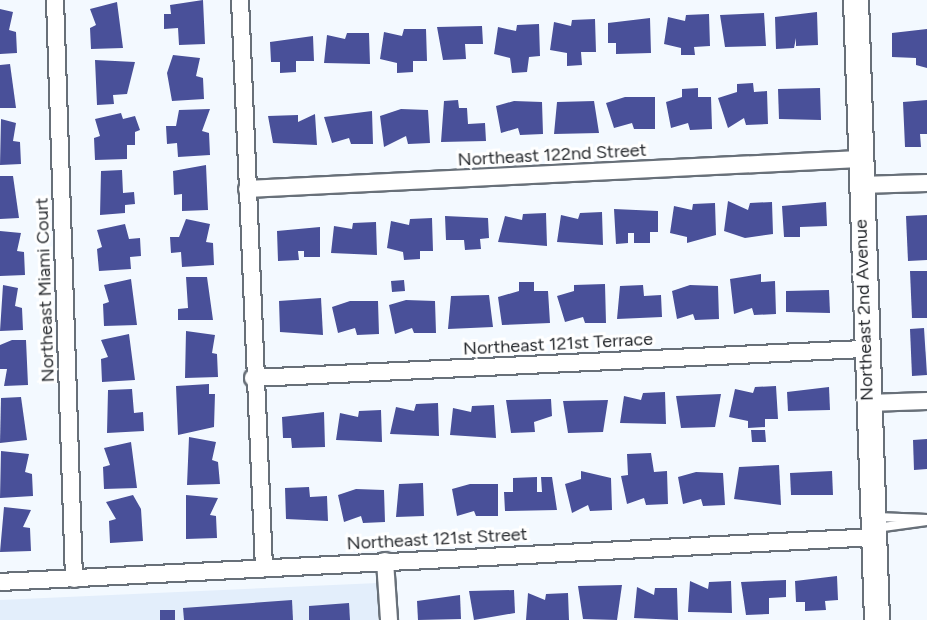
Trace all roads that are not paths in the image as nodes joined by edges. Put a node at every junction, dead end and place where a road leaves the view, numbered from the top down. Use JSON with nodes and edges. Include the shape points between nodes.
{"nodes":[{"id":1,"x":54,"y":0,"type":"edge"},
{"id":2,"x":240,"y":0,"type":"edge"},
{"id":3,"x":856,"y":0,"type":"edge"},
{"id":4,"x":859,"y":159,"type":"junction"},
{"id":5,"x":927,"y":183,"type":"edge"},
{"id":6,"x":860,"y":185,"type":"junction"},
{"id":7,"x":247,"y":189,"type":"junction"},
{"id":8,"x":864,"y":349,"type":"junction"},
{"id":9,"x":254,"y":378,"type":"junction"},
{"id":10,"x":927,"y":401,"type":"edge"},
{"id":11,"x":868,"y":404,"type":"junction"},
{"id":12,"x":927,"y":520,"type":"edge"},
{"id":13,"x":875,"y":528,"type":"junction"},
{"id":14,"x":385,"y":561,"type":"junction"},
{"id":15,"x":264,"y":568,"type":"junction"},
{"id":16,"x":74,"y":579,"type":"junction"},
{"id":17,"x":0,"y":582,"type":"edge"},
{"id":18,"x":389,"y":620,"type":"edge"},
{"id":19,"x":877,"y":620,"type":"edge"}],
"edges":[{"from":1,"to":16,"type":"street","name":"Northeast Miami Court"},
{"from":2,"to":7,"type":"street"},
{"from":3,"to":4,"type":"street","name":"Northeast 2nd Avenue"},
{"from":4,"to":6,"type":"street","name":"Northeast 2nd Avenue"},
{"from":4,"to":7,"type":"street","name":"Northeast 122nd Street"},
{"from":5,"to":6,"type":"street"},
{"from":6,"to":8,"type":"street","name":"Northeast 2nd Avenue"},
{"from":7,"to":9,"type":"street"},
{"from":8,"to":9,"type":"street","name":"Northeast 121st Terrace"},
{"from":8,"to":11,"type":"street","name":"Northeast 2nd Avenue"},
{"from":9,"to":15,"type":"street"},
{"from":10,"to":11,"type":"street"},
{"from":11,"to":13,"type":"street","name":"Northeast 2nd Avenue"},
{"from":12,"to":13,"type":"lane"},
{"from":13,"to":14,"type":"street","name":"Northeast 121st Street"},
{"from":13,"to":19,"type":"street","name":"Northeast 2nd Avenue"},
{"from":14,"to":15,"type":"street","name":"Northeast 121st Street"},
{"from":14,"to":18,"type":"street"},
{"from":15,"to":16,"type":"street","name":"Northeast 121st Street"},
{"from":16,"to":17,"type":"street","name":"Northeast 121st Street"}]}
